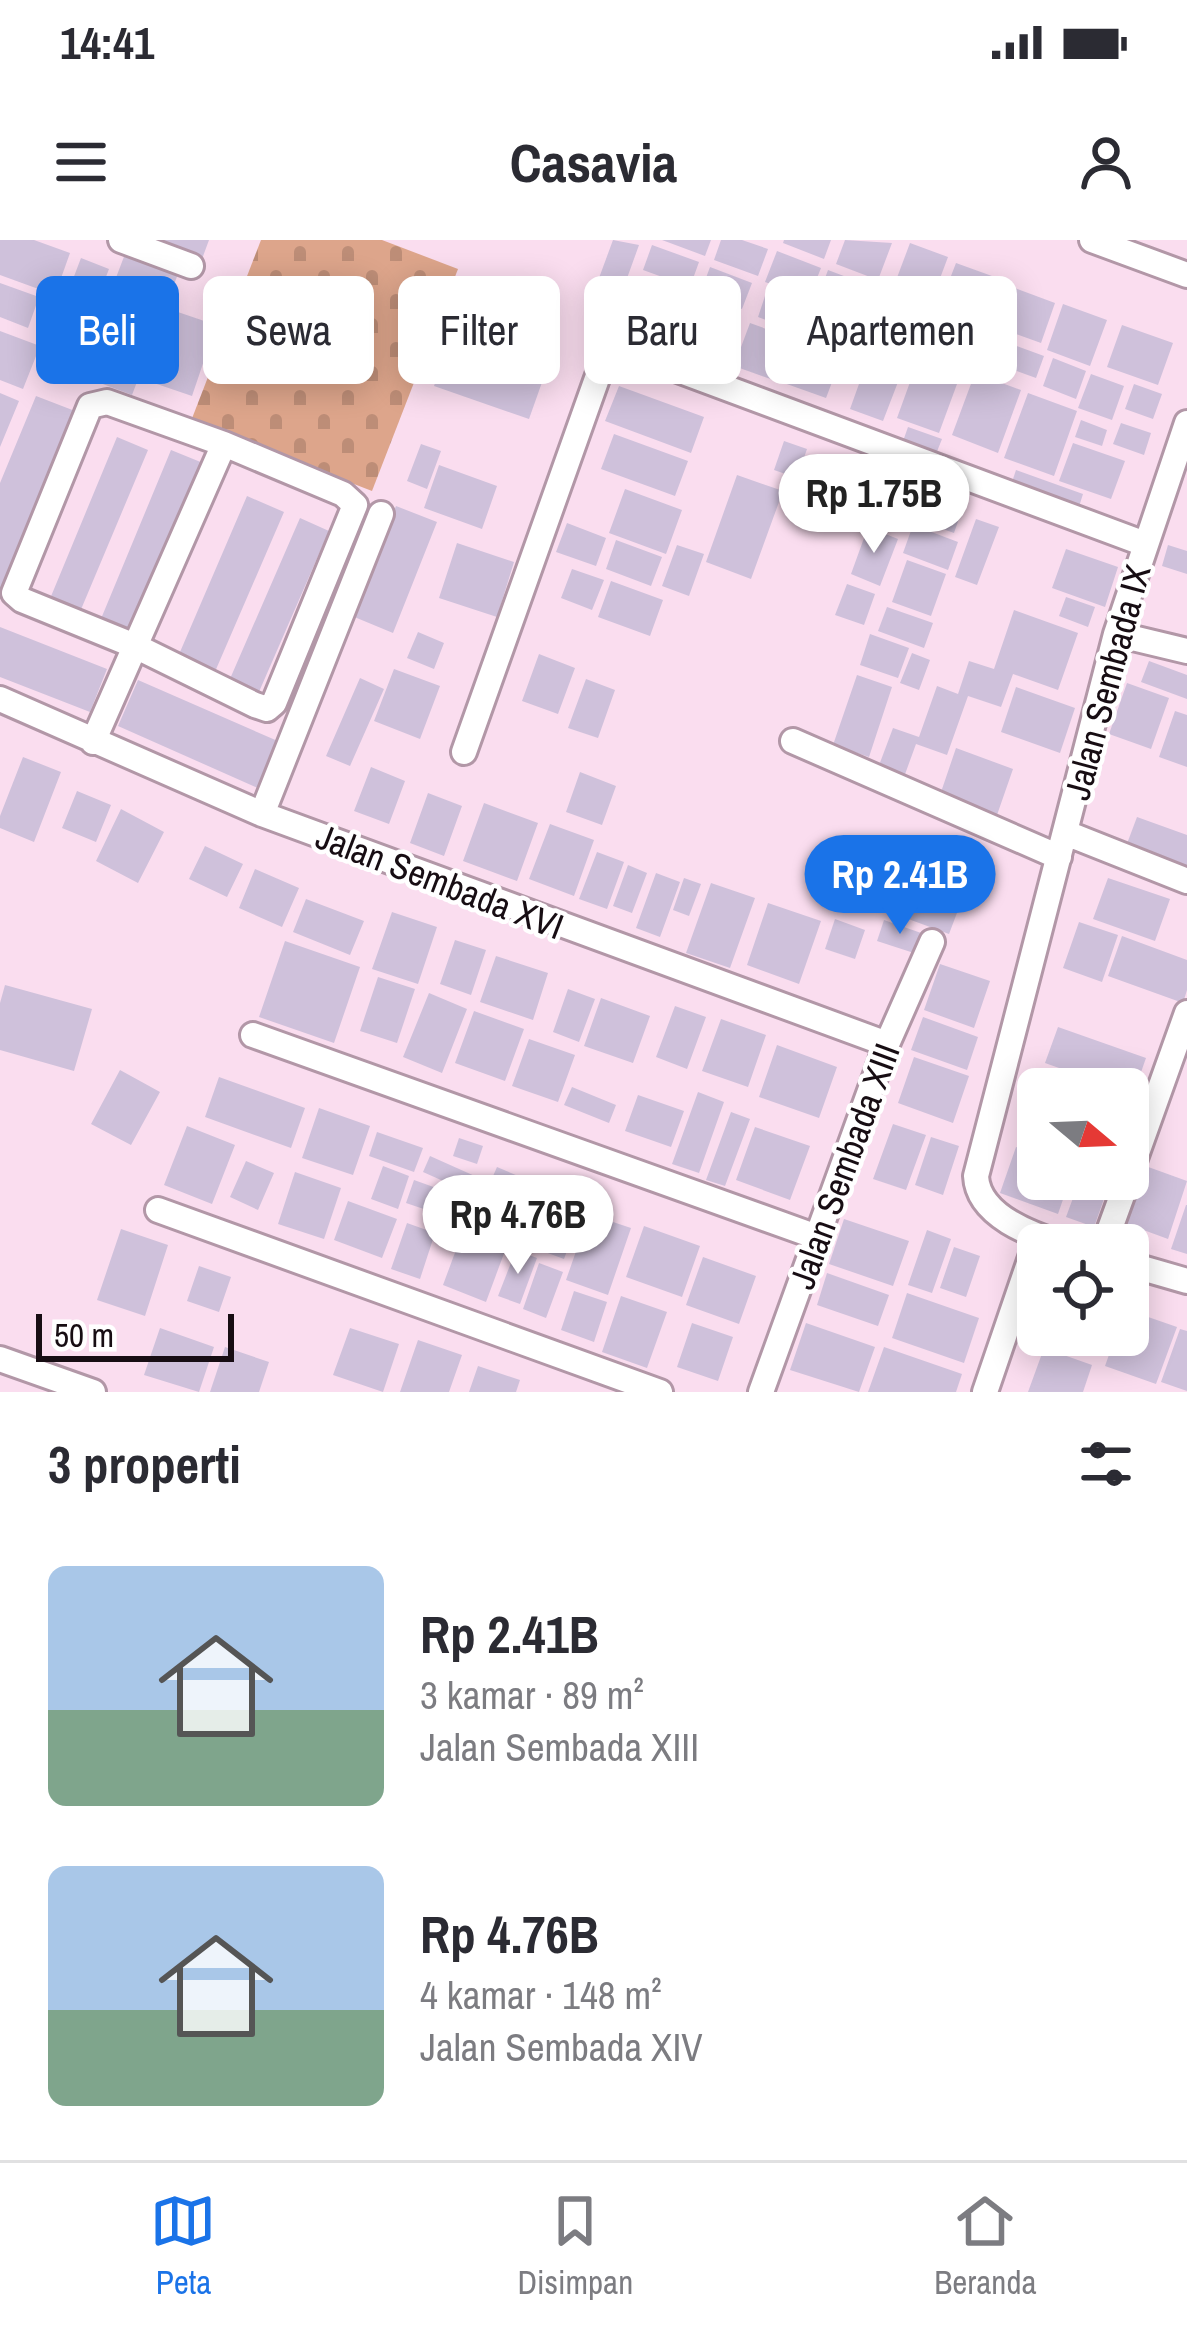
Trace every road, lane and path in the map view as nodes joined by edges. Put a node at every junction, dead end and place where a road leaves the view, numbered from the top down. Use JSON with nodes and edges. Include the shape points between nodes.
{"nodes":[{"id":1,"x":121,"y":240,"type":"edge"},
{"id":2,"x":1092,"y":240,"type":"edge"},
{"id":3,"x":191,"y":266,"type":"dead end"},
{"id":4,"x":1187,"y":275,"type":"edge"},
{"id":5,"x":1186,"y":431,"type":"edge"},
{"id":6,"x":224,"y":444,"type":"junction"},
{"id":7,"x":381,"y":514,"type":"dead end"},
{"id":8,"x":1144,"y":544,"type":"junction"},
{"id":9,"x":1116,"y":634,"type":"junction"},
{"id":10,"x":135,"y":646,"type":"junction"},
{"id":11,"x":1187,"y":651,"type":"edge"},
{"id":12,"x":0,"y":699,"type":"edge"},
{"id":13,"x":793,"y":741,"type":"dead end"},
{"id":14,"x":93,"y":742,"type":"junction"},
{"id":15,"x":464,"y":752,"type":"dead end"},
{"id":16,"x":262,"y":814,"type":"junction"},
{"id":17,"x":1062,"y":845,"type":"junction"},
{"id":18,"x":1187,"y":880,"type":"edge"},
{"id":19,"x":932,"y":942,"type":"dead end"},
{"id":20,"x":1187,"y":1013,"type":"edge"},
{"id":21,"x":254,"y":1035,"type":"dead end"},
{"id":22,"x":887,"y":1044,"type":"junction"},
{"id":23,"x":1149,"y":1120,"type":"edge"},
{"id":24,"x":158,"y":1210,"type":"dead end"},
{"id":25,"x":1017,"y":1226,"type":"edge"},
{"id":26,"x":817,"y":1237,"type":"junction"},
{"id":27,"x":1149,"y":1270,"type":"edge"},
{"id":28,"x":1187,"y":1281,"type":"edge"},
{"id":29,"x":1017,"y":1298,"type":"edge"},
{"id":30,"x":0,"y":1359,"type":"edge"},
{"id":31,"x":93,"y":1392,"type":"edge"},
{"id":32,"x":660,"y":1392,"type":"edge"},
{"id":33,"x":761,"y":1392,"type":"edge"},
{"id":34,"x":985,"y":1392,"type":"edge"}],
"edges":[{"from":1,"to":3,"type":"street"},
{"from":2,"to":4,"type":"street"},
{"from":5,"to":8,"type":"street","name":"Jalan Sembada IX"},
{"from":6,"to":10,"type":"street"},
{"from":6,"to":10,"type":"street","via":[[107,401],[91,406],[14,593]]},
{"from":6,"to":10,"type":"street","via":[[355,505],[274,703],[267,710]]},
{"from":7,"to":16,"type":"street"},
{"from":8,"to":9,"type":"street","name":"Jalan Sembada IX"},
{"from":8,"to":15,"type":"street","via":[[627,350],[611,354]]},
{"from":9,"to":11,"type":"street"},
{"from":9,"to":17,"type":"street","name":"Jalan Sembada IX"},
{"from":10,"to":14,"type":"street"},
{"from":12,"to":14,"type":"street","name":"Jalan Sembada XVI"},
{"from":13,"to":17,"type":"street"},
{"from":14,"to":16,"type":"street","name":"Jalan Sembada XVI"},
{"from":16,"to":22,"type":"street","name":"Jalan Sembada XVI"},
{"from":17,"to":18,"type":"street"},
{"from":17,"to":25,"type":"street","name":"Jalan Sembada IX","via":[[976,1176],[983,1200]]},
{"from":19,"to":22,"type":"street","name":"Jalan Sembada XIII"},
{"from":20,"to":23,"type":"street"},
{"from":21,"to":26,"type":"street"},
{"from":22,"to":26,"type":"street","name":"Jalan Sembada XIII"},
{"from":24,"to":32,"type":"street"},
{"from":26,"to":33,"type":"street","name":"Jalan Sembada XIII"},
{"from":27,"to":28,"type":"street"},
{"from":29,"to":34,"type":"street"},
{"from":30,"to":31,"type":"street"}]}
